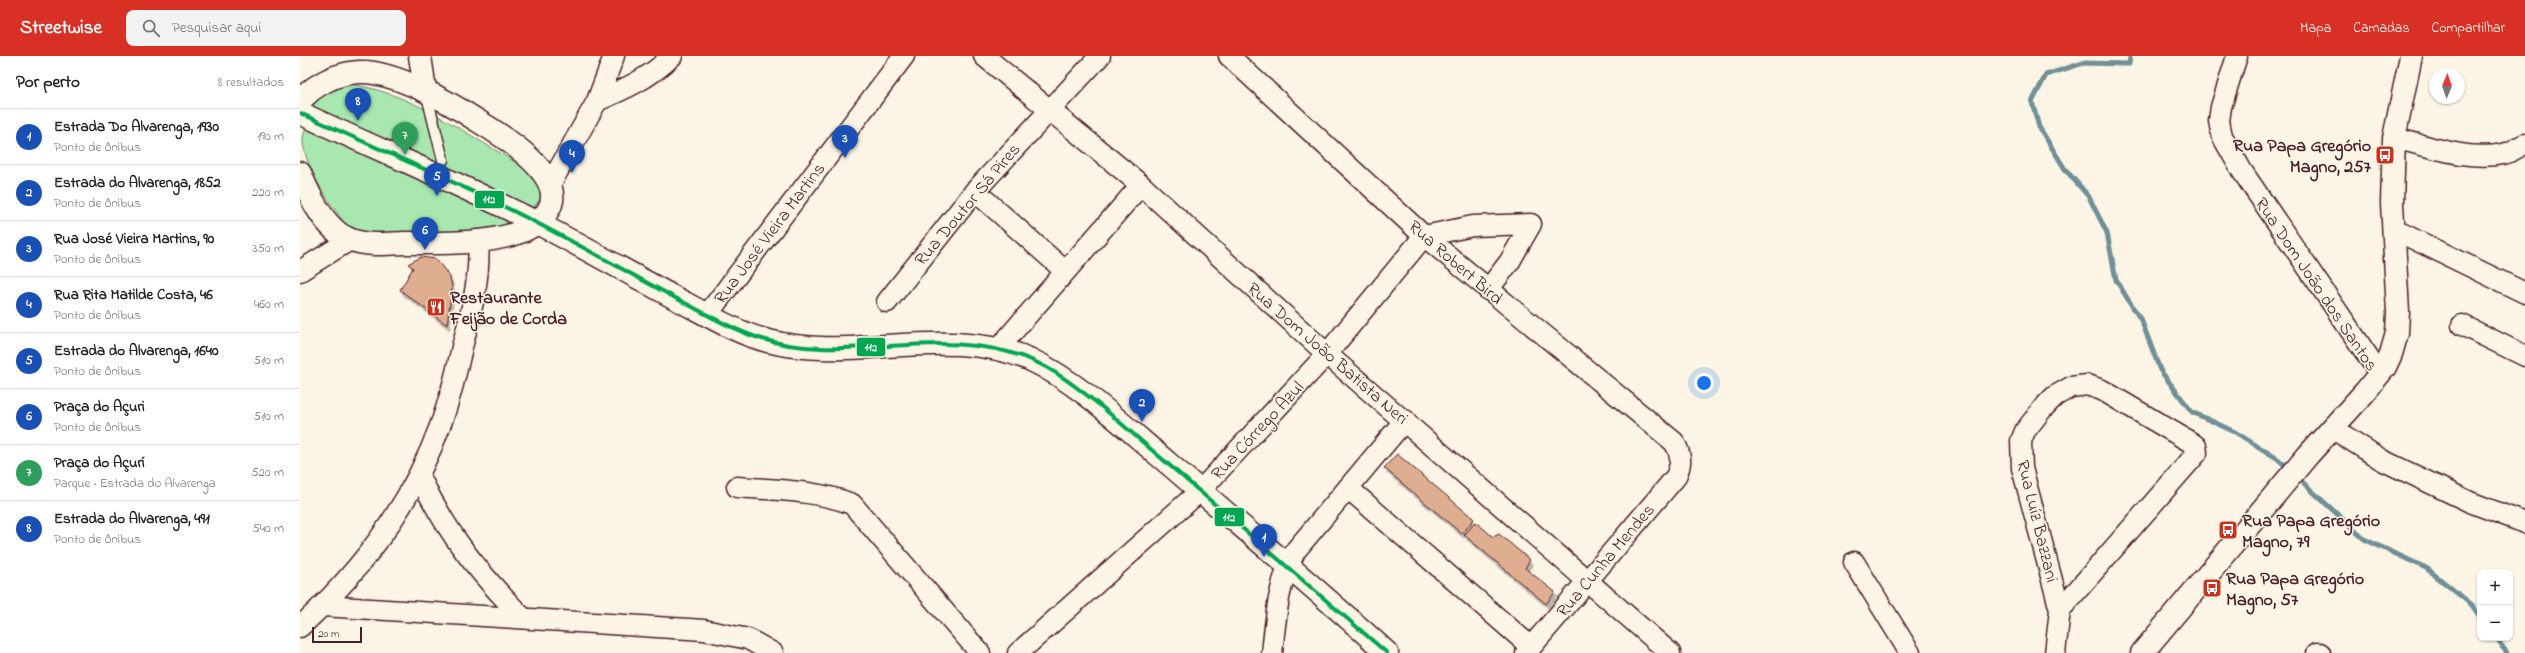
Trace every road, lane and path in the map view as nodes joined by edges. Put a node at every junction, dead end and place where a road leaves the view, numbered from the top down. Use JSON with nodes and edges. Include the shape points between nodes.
{"nodes":[{"id":1,"x":374,"y":56,"type":"edge"},
{"id":2,"x":420,"y":56,"type":"edge"},
{"id":3,"x":614,"y":56,"type":"edge"},
{"id":4,"x":672,"y":56,"type":"edge"},
{"id":5,"x":904,"y":56,"type":"edge"},
{"id":6,"x":984,"y":56,"type":"edge"},
{"id":7,"x":1100,"y":56,"type":"edge"},
{"id":8,"x":1229,"y":56,"type":"edge"},
{"id":9,"x":2237,"y":56,"type":"edge"},
{"id":10,"x":2411,"y":56,"type":"edge"},
{"id":11,"x":360,"y":72,"type":"junction"},
{"id":12,"x":425,"y":90,"type":"junction"},
{"id":13,"x":300,"y":101,"type":"edge"},
{"id":14,"x":597,"y":101,"type":"junction"},
{"id":15,"x":1051,"y":110,"type":"junction"},
{"id":16,"x":300,"y":113,"type":"edge"},
{"id":17,"x":2394,"y":138,"type":"junction"},
{"id":18,"x":2525,"y":144,"type":"edge"},
{"id":19,"x":443,"y":160,"type":"dead end"},
{"id":20,"x":300,"y":174,"type":"edge"},
{"id":21,"x":550,"y":185,"type":"junction"},
{"id":22,"x":1141,"y":185,"type":"junction"},
{"id":23,"x":975,"y":191,"type":"junction"},
{"id":24,"x":536,"y":223,"type":"junction"},
{"id":25,"x":2393,"y":229,"type":"junction"},
{"id":26,"x":1424,"y":236,"type":"junction"},
{"id":27,"x":350,"y":240,"type":"junction"},
{"id":28,"x":478,"y":240,"type":"junction"},
{"id":29,"x":300,"y":271,"type":"edge"},
{"id":30,"x":1065,"y":271,"type":"junction"},
{"id":31,"x":1488,"y":290,"type":"junction"},
{"id":32,"x":2525,"y":293,"type":"edge"},
{"id":33,"x":887,"y":302,"type":"dead end"},
{"id":34,"x":707,"y":315,"type":"junction"},
{"id":35,"x":2462,"y":325,"type":"dead end"},
{"id":36,"x":998,"y":349,"type":"junction"},
{"id":37,"x":1327,"y":354,"type":"junction"},
{"id":38,"x":2525,"y":356,"type":"edge"},
{"id":39,"x":2380,"y":374,"type":"junction"},
{"id":40,"x":1405,"y":420,"type":"junction"},
{"id":41,"x":2332,"y":428,"type":"junction"},
{"id":42,"x":1680,"y":464,"type":"joint"},
{"id":43,"x":420,"y":475,"type":"junction"},
{"id":44,"x":736,"y":487,"type":"dead end"},
{"id":45,"x":1348,"y":488,"type":"junction"},
{"id":46,"x":1200,"y":491,"type":"junction"},
{"id":47,"x":2525,"y":523,"type":"edge"},
{"id":48,"x":1854,"y":562,"type":"dead end"},
{"id":49,"x":1288,"y":564,"type":"junction"},
{"id":50,"x":1588,"y":581,"type":"junction"},
{"id":51,"x":323,"y":606,"type":"junction"},
{"id":52,"x":2060,"y":610,"type":"junction"},
{"id":53,"x":523,"y":618,"type":"junction"},
{"id":54,"x":300,"y":627,"type":"edge"},
{"id":55,"x":1529,"y":650,"type":"edge"},
{"id":56,"x":1664,"y":651,"type":"edge"},
{"id":57,"x":773,"y":653,"type":"edge"},
{"id":58,"x":980,"y":653,"type":"edge"},
{"id":59,"x":1018,"y":653,"type":"edge"},
{"id":60,"x":1272,"y":653,"type":"edge"},
{"id":61,"x":1387,"y":653,"type":"edge"},
{"id":62,"x":1910,"y":653,"type":"edge"},
{"id":63,"x":2054,"y":653,"type":"edge"},
{"id":64,"x":2142,"y":653,"type":"edge"},
{"id":65,"x":2317,"y":653,"type":"edge"},
{"id":66,"x":2320,"y":653,"type":"edge"}],
"edges":[{"from":1,"to":11,"type":"street"},
{"from":2,"to":12,"type":"street"},
{"from":3,"to":14,"type":"street"},
{"from":4,"to":14,"type":"street","via":[[657,71],[635,85]]},
{"from":5,"to":34,"type":"street","name":"Rua José Vieira Martins"},
{"from":6,"to":15,"type":"street","name":"Rua Dom João Batista Neri"},
{"from":7,"to":15,"type":"street"},
{"from":8,"to":26,"type":"street","name":"Rua Robert Bird"},
{"from":9,"to":39,"type":"street","name":"Rua Dom João dos Santos","via":[[2220,109],[2222,136],[2242,171]]},
{"from":10,"to":17,"type":"street"},
{"from":11,"to":12,"type":"street","via":[[387,77]]},
{"from":11,"to":13,"type":"street","via":[[336,76],[307,93]]},
{"from":12,"to":19,"type":"lane"},
{"from":12,"to":21,"type":"street","via":[[503,137],[542,172]]},
{"from":14,"to":21,"type":"street"},
{"from":15,"to":22,"type":"street","name":"Rua Dom João Batista Neri"},
{"from":15,"to":23,"type":"street","name":"Rua Doutor Sá Pires","via":[[1011,149]]},
{"from":16,"to":24,"type":"street"},
{"from":17,"to":18,"type":"street","via":[[2466,154],[2488,156],[2505,154]]},
{"from":17,"to":25,"type":"street"},
{"from":20,"to":27,"type":"street","via":[[322,214],[336,230]]},
{"from":21,"to":24,"type":"street","via":[[550,208]]},
{"from":22,"to":30,"type":"street"},
{"from":22,"to":37,"type":"street","name":"Rua Dom João Batista Neri"},
{"from":23,"to":30,"type":"street"},
{"from":23,"to":33,"type":"street","name":"Rua Doutor Sá Pires"},
{"from":24,"to":28,"type":"street","via":[[523,231]]},
{"from":24,"to":34,"type":"street"},
{"from":25,"to":32,"type":"street"},
{"from":25,"to":39,"type":"street","via":[[2397,333],[2391,354]]},
{"from":26,"to":31,"type":"street","name":"Rua Robert Bird"},
{"from":26,"to":31,"type":"street","via":[[1473,226],[1531,224],[1507,265]]},
{"from":26,"to":37,"type":"street","name":"Rua Córrego Azul"},
{"from":27,"to":28,"type":"street","via":[[398,244]]},
{"from":27,"to":29,"type":"street"},
{"from":28,"to":43,"type":"street","via":[[476,280],[467,328],[444,414]]},
{"from":30,"to":36,"type":"street"},
{"from":31,"to":42,"type":"street","name":"Rua Robert Bird","via":[[1674,442],[1679,450]]},
{"from":34,"to":36,"type":"street","via":[[768,341],[807,347],[849,349],[907,344]]},
{"from":35,"to":38,"type":"street"},
{"from":36,"to":46,"type":"street","via":[[1029,360],[1071,384]]},
{"from":37,"to":40,"type":"street","name":"Rua Dom João Batista Neri"},
{"from":37,"to":46,"type":"street","name":"Rua Córrego Azul"},
{"from":39,"to":41,"type":"street","name":"Rua Dom João dos Santos"},
{"from":40,"to":45,"type":"street"},
{"from":40,"to":50,"type":"street","name":"Rua Dom João Batista Neri"},
{"from":41,"to":47,"type":"street","via":[[2382,460],[2470,502]]},
{"from":41,"to":64,"type":"street","name":"Rua Dom João dos Santos"},
{"from":42,"to":50,"type":"street","name":"Rua Cunha Mendes","via":[[1675,478]]},
{"from":43,"to":51,"type":"street","via":[[402,507],[365,559]]},
{"from":43,"to":53,"type":"street","via":[[435,508],[457,543],[485,579]]},
{"from":44,"to":58,"type":"street","via":[[816,494],[852,504]]},
{"from":45,"to":49,"type":"street","via":[[1296,550]]},
{"from":45,"to":55,"type":"street"},
{"from":46,"to":49,"type":"street"},
{"from":46,"to":59,"type":"street","name":"Rua Córrego Azul"},
{"from":48,"to":62,"type":"street"},
{"from":49,"to":60,"type":"street","via":[[1281,586]]},
{"from":49,"to":61,"type":"street"},
{"from":50,"to":55,"type":"street","name":"Rua Cunha Mendes"},
{"from":50,"to":56,"type":"street","name":"Rua Dom João Batista Neri"},
{"from":51,"to":53,"type":"street"},
{"from":51,"to":54,"type":"street"},
{"from":52,"to":52,"type":"street","name":"Rua Luíz Bazzani","via":[[2020,453],[2021,441],[2042,408],[2055,396],[2071,386],[2087,385],[2102,390],[2145,414],[2192,443],[2197,449],[2195,456]]},
{"from":52,"to":63,"type":"street","name":"Rua Luíz Bazzani"},
{"from":53,"to":57,"type":"street","via":[[704,630],[748,639]]},
{"from":65,"to":66,"type":"street"}]}
